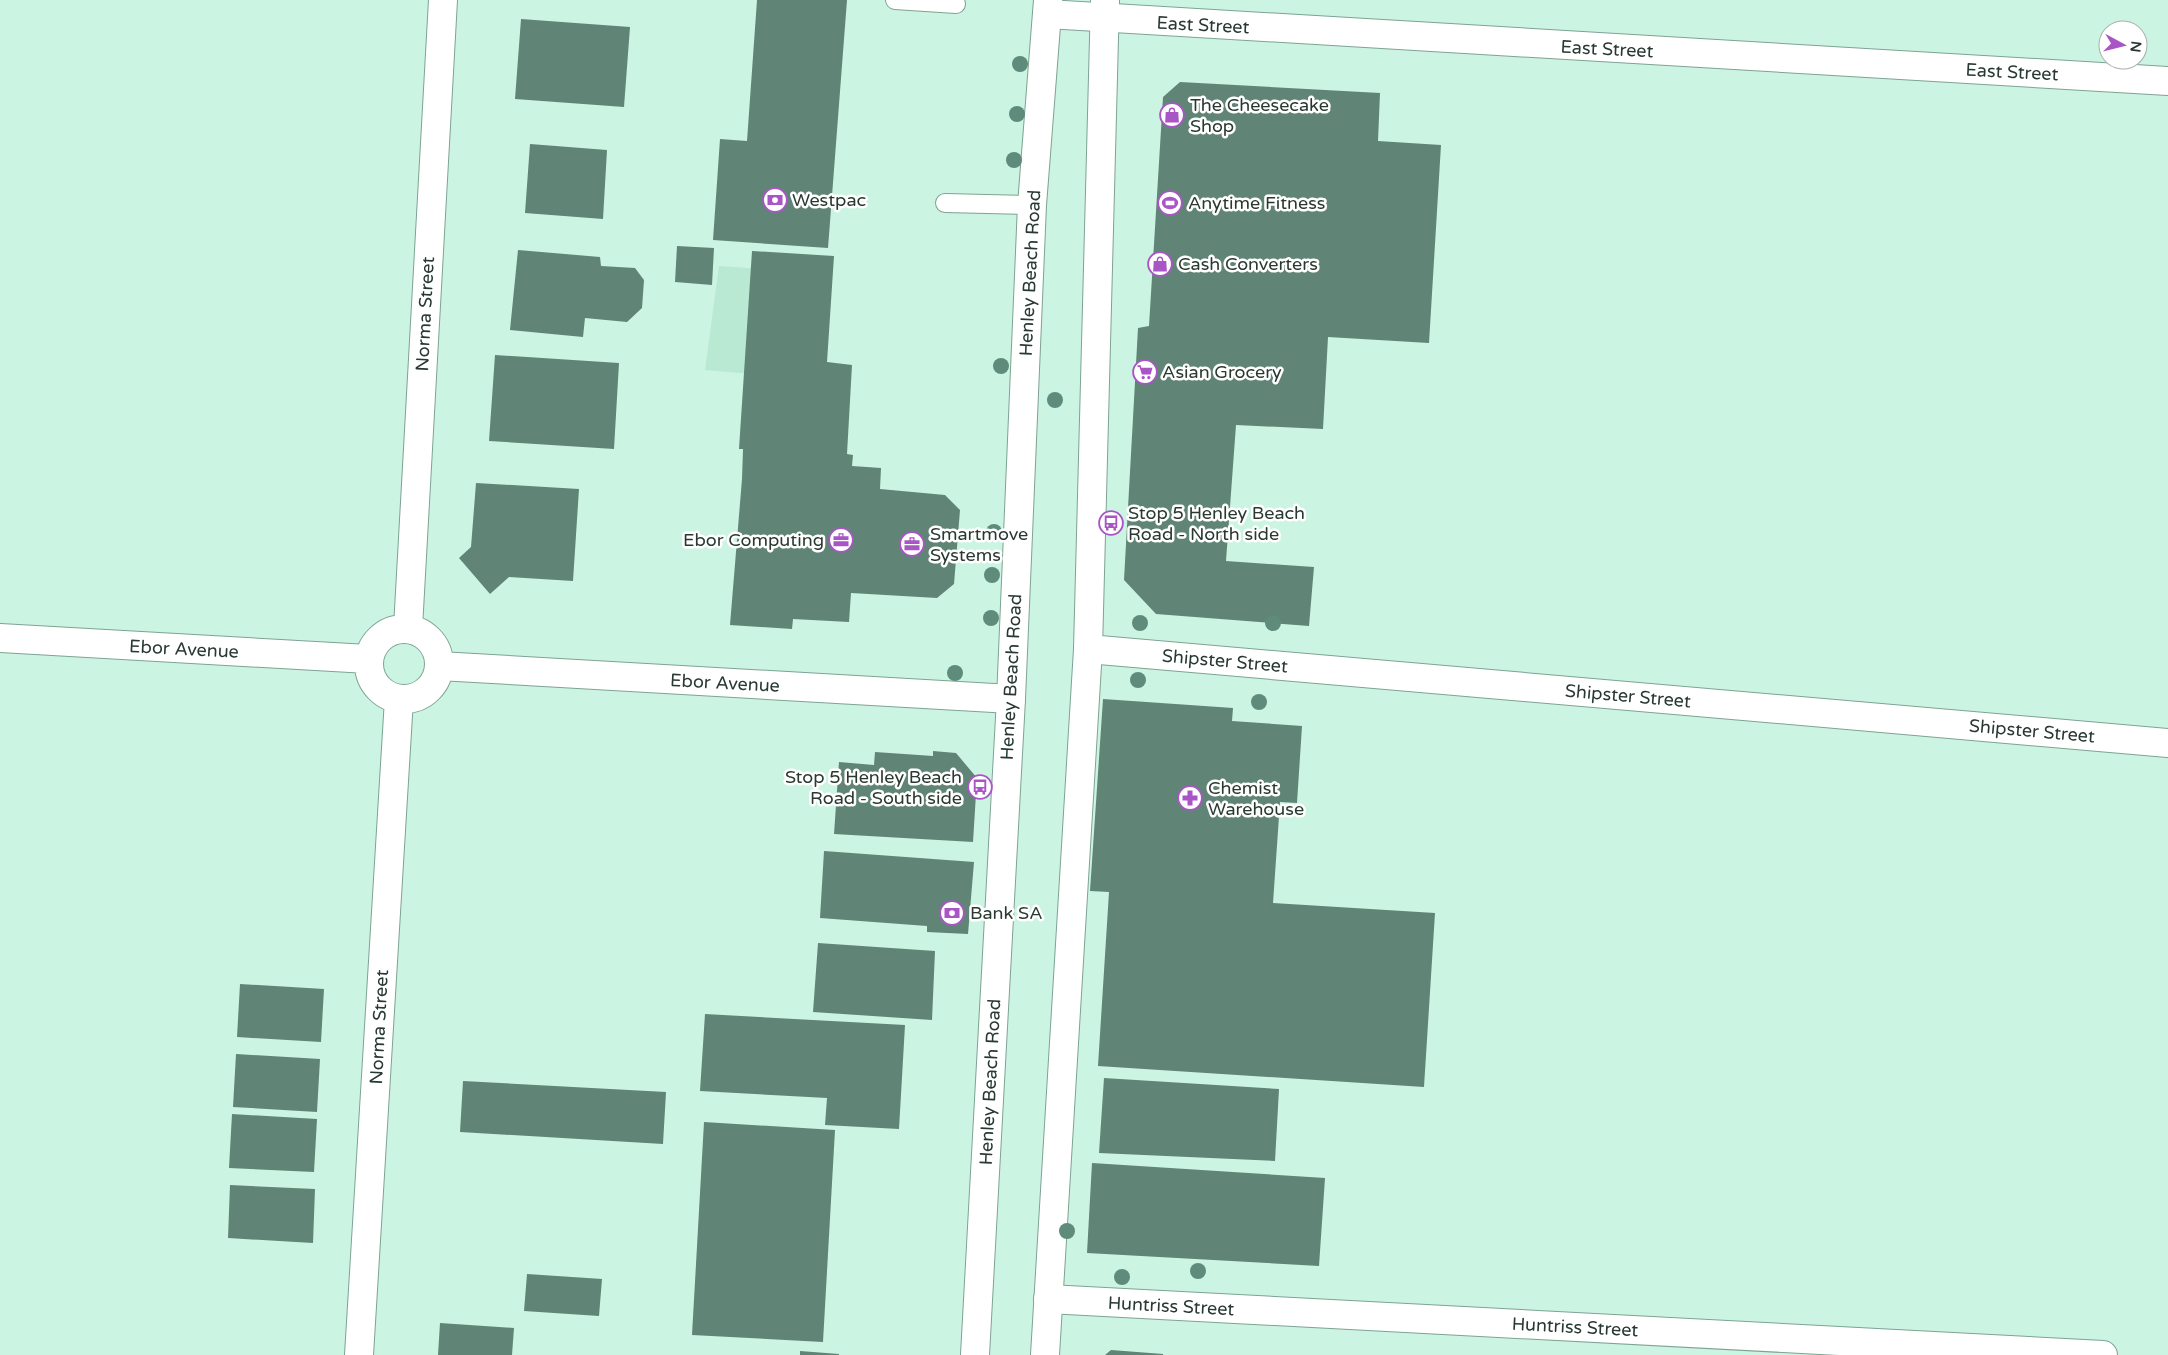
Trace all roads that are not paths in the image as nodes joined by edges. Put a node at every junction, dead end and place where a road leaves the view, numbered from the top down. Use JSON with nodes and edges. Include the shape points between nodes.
{"nodes":[{"id":1,"x":443,"y":0,"type":"edge"},
{"id":2,"x":895,"y":0,"type":"edge"},
{"id":3,"x":956,"y":4,"type":"dead end"},
{"id":4,"x":1047,"y":7,"type":"edge"},
{"id":5,"x":1104,"y":9,"type":"edge"},
{"id":6,"x":2168,"y":82,"type":"edge"},
{"id":7,"x":945,"y":203,"type":"dead end"},
{"id":8,"x":1032,"y":204,"type":"junction"},
{"id":9,"x":408,"y":628,"type":"junction"},
{"id":10,"x":0,"y":638,"type":"edge"},
{"id":11,"x":1088,"y":649,"type":"junction"},
{"id":12,"x":368,"y":659,"type":"junction"},
{"id":13,"x":439,"y":666,"type":"junction"},
{"id":14,"x":1011,"y":699,"type":"junction"},
{"id":15,"x":398,"y":700,"type":"junction"},
{"id":16,"x":2168,"y":743,"type":"edge"},
{"id":17,"x":1048,"y":1300,"type":"junction"},
{"id":18,"x":359,"y":1355,"type":"edge"},
{"id":19,"x":975,"y":1355,"type":"edge"},
{"id":20,"x":1045,"y":1355,"type":"edge"},
{"id":21,"x":2103,"y":1355,"type":"edge"}],
"edges":[{"from":1,"to":9,"type":"street","name":"Norma Street"},
{"from":2,"to":3,"type":"lane"},
{"from":4,"to":5,"type":"street","name":"East Street"},
{"from":4,"to":8,"type":"street","name":"Henley Beach Road"},
{"from":5,"to":6,"type":"street","name":"East Street"},
{"from":5,"to":11,"type":"street"},
{"from":7,"to":8,"type":"lane"},
{"from":8,"to":14,"type":"street","name":"Henley Beach Road"},
{"from":9,"to":12,"type":"street","via":[[382,635]]},
{"from":9,"to":13,"type":"street","via":[[432,642]]},
{"from":10,"to":12,"type":"street","name":"Ebor Avenue"},
{"from":11,"to":16,"type":"street","name":"Shipster Street"},
{"from":11,"to":17,"type":"street"},
{"from":12,"to":15,"type":"street","via":[[373,684]]},
{"from":13,"to":14,"type":"street","name":"Ebor Avenue"},
{"from":13,"to":15,"type":"street","via":[[436,680],[426,692],[409,700]]},
{"from":14,"to":19,"type":"street","name":"Henley Beach Road"},
{"from":15,"to":18,"type":"street","name":"Norma Street"},
{"from":17,"to":20,"type":"street"},
{"from":17,"to":21,"type":"street","name":"Huntriss Street"}]}
